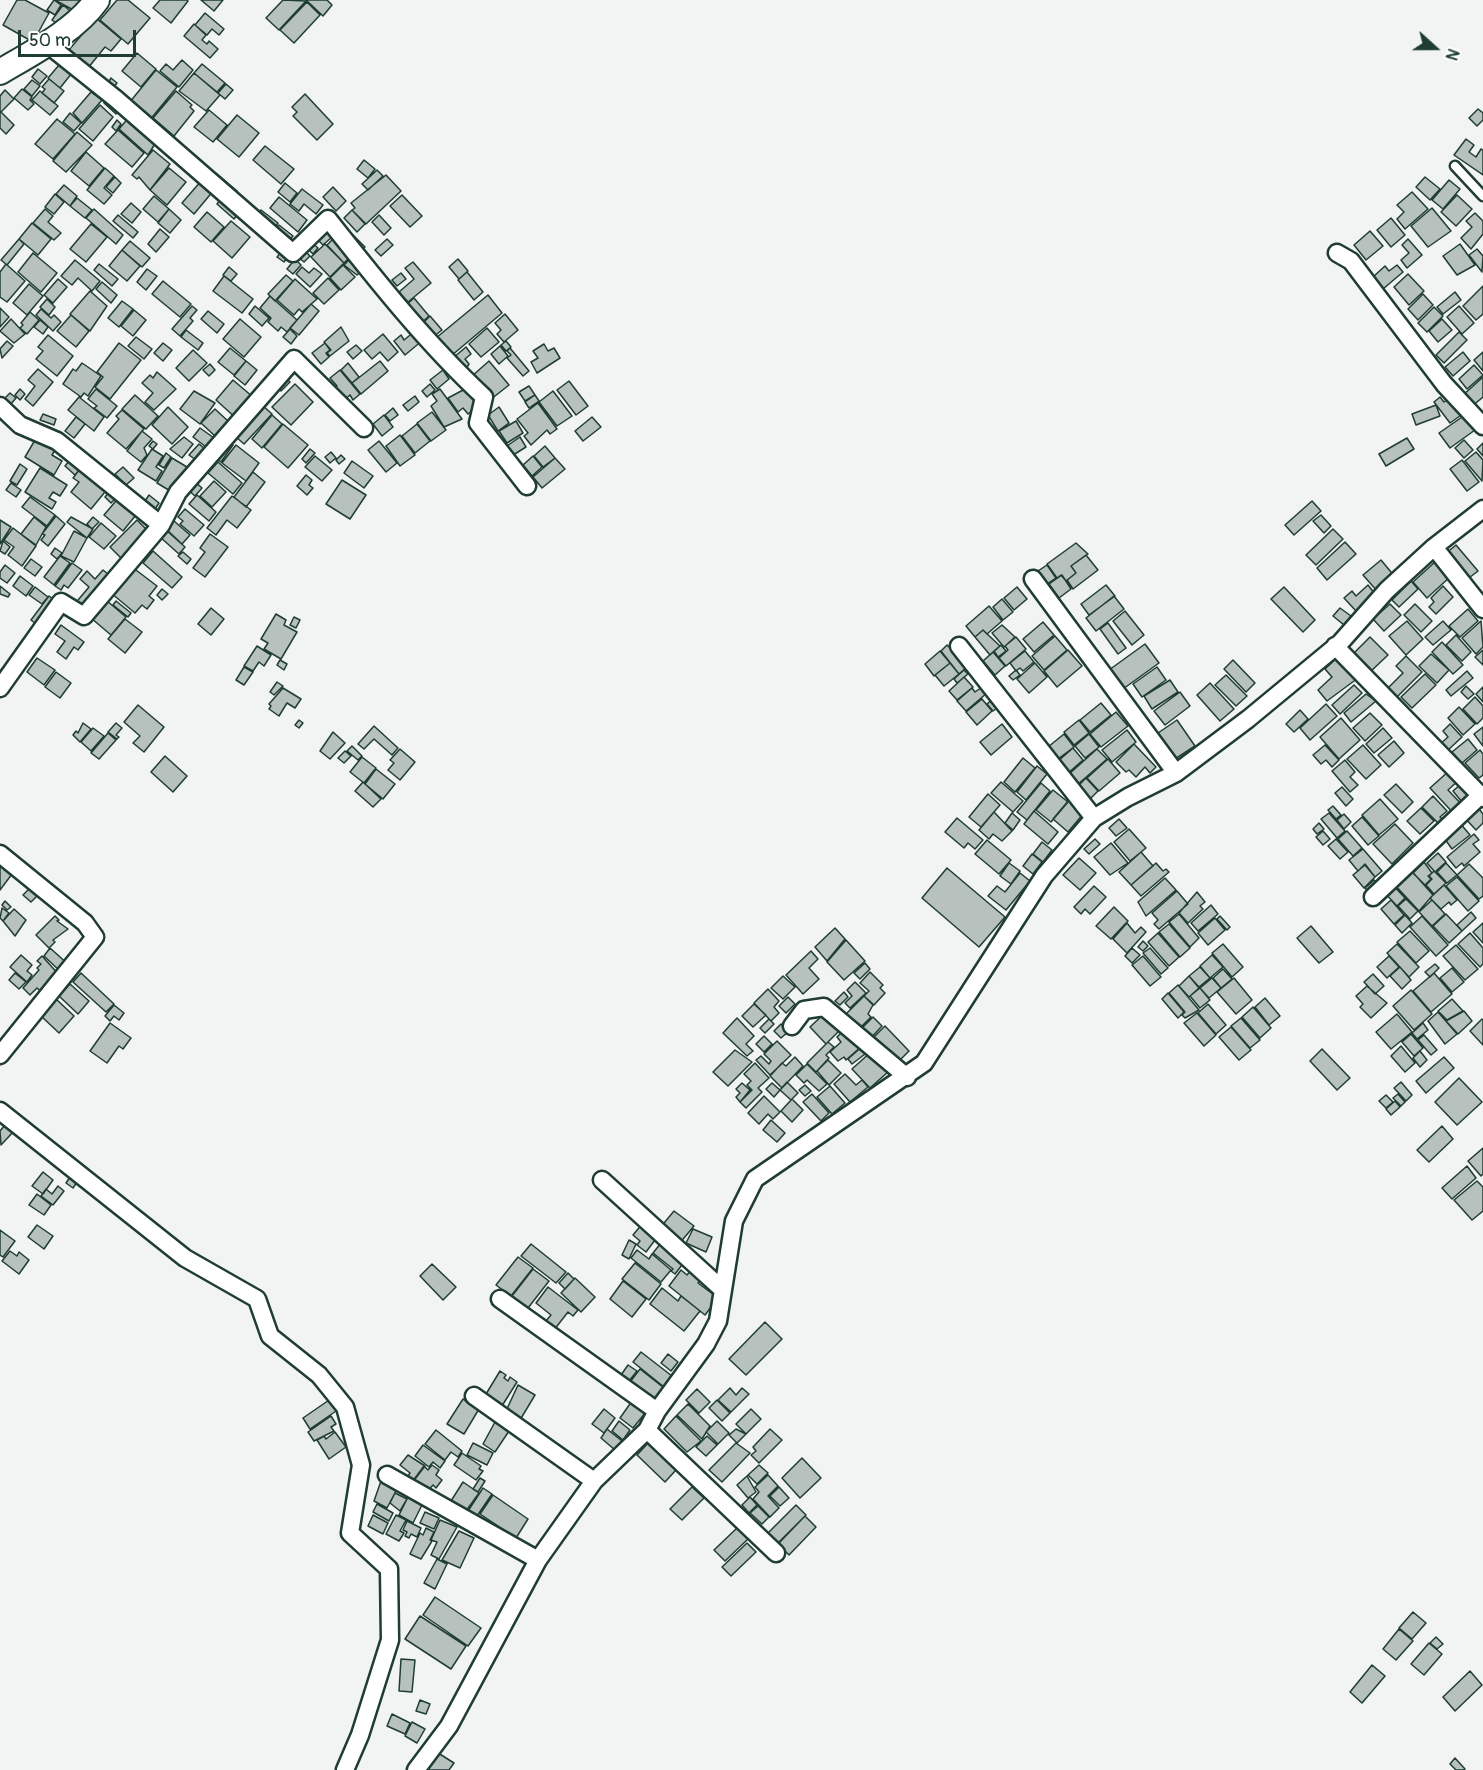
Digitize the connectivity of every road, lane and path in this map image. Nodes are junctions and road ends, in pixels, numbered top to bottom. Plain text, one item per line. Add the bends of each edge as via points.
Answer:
1 (97, 0) edge
2 (46, 43) junction
3 (0, 72) edge
4 (1455, 166) dead end
5 (1483, 196) edge
6 (1336, 253) dead end
7 (0, 406) edge
8 (1483, 426) edge
9 (364, 428) dead end
10 (527, 486) dead end
11 (1483, 509) edge
12 (161, 525) junction
13 (1434, 547) junction
14 (1033, 579) dead end
15 (1483, 609) edge
16 (959, 646) dead end
17 (1335, 646) junction
18 (0, 688) edge
19 (1176, 773) junction
20 (1482, 797) edge
21 (1094, 818) junction
22 (0, 854) edge
23 (1373, 897) dead end
24 (792, 1026) dead end
25 (0, 1055) edge
26 (907, 1077) junction
27 (0, 1111) edge
28 (602, 1180) dead end
29 (723, 1290) junction
30 (500, 1299) dead end
31 (474, 1396) dead end
32 (657, 1411) junction
33 (647, 1430) junction
34 (387, 1475) dead end
35 (594, 1481) junction
36 (776, 1553) dead end
37 (538, 1560) junction
38 (345, 1770) edge
39 (416, 1770) edge

1 - 2 street
2 - 3 street
2 - 10 street via 293,253 328,219 398,307 483,397 478,423
4 - 5 lane
6 - 8 street via 1351,261 1444,384
7 - 12 street via 20,425 57,441
9 - 12 street via 294,359 178,492
11 - 13 street
12 - 18 street via 84,616 61,602
13 - 15 street
13 - 17 street
14 - 19 street
16 - 21 street
17 - 19 street
17 - 20 street
19 - 21 street
20 - 23 street
21 - 26 street via 1044,876 924,1063
22 - 25 street via 85,923 95,937
24 - 26 street via 804,1011 825,1007
26 - 29 street via 840,1118 754,1179 734,1221
27 - 38 street via 185,1258 257,1299 270,1336 319,1375 345,1407 361,1465 350,1533 389,1569 390,1640
28 - 29 street
29 - 32 street via 718,1321 706,1344
30 - 32 street
31 - 35 street
32 - 33 street
33 - 35 street
33 - 36 street
34 - 37 street
35 - 37 street
37 - 39 street via 449,1726

